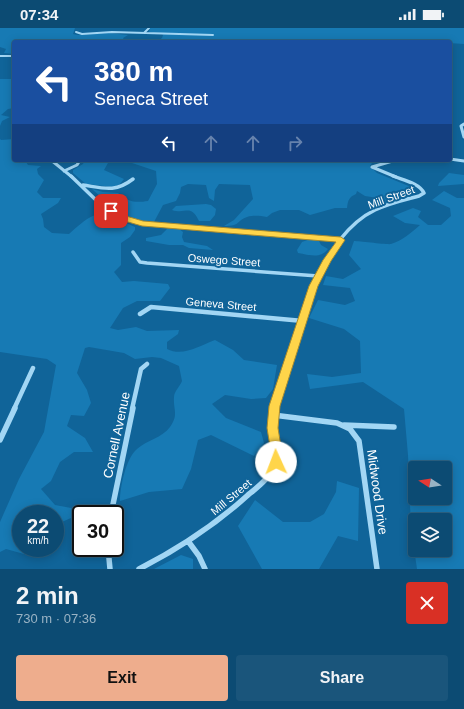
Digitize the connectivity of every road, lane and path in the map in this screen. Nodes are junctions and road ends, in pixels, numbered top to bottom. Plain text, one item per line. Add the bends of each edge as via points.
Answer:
1 (149, 28) edge
2 (76, 32) dead end
3 (143, 33) junction
4 (213, 35) dead end
5 (0, 56) edge
6 (12, 56) edge
7 (463, 124) edge
8 (464, 137) edge
9 (452, 160) edge
10 (464, 161) edge
11 (53, 162) edge
12 (79, 162) edge
13 (388, 162) edge
14 (64, 171) junction
15 (133, 179) dead end
16 (82, 185) junction
17 (341, 240) junction
18 (133, 252) dead end
19 (318, 276) junction
20 (140, 314) dead end
21 (303, 321) junction
22 (147, 364) dead end
23 (33, 368) dead end
24 (273, 415) junction
25 (344, 425) junction
26 (394, 427) dead end
27 (0, 440) edge
28 (113, 505) edge
29 (188, 540) junction
30 (109, 557) edge
31 (110, 569) edge
32 (139, 569) edge
33 (205, 569) edge
34 (377, 569) edge

1 - 3 street
2 - 3 street
3 - 4 street
5 - 6 street
7 - 8 street via 461,128
9 - 10 street
11 - 14 street
12 - 14 street
13 - 17 street, Mill Street via 372,167 415,185 424,193 368,214 352,226
14 - 16 street
15 - 16 street via 126,186 116,189
16 - 17 street via 100,204 130,221
17 - 19 street, Mill Street
18 - 19 street, Oswego Street via 140,262 147,264
19 - 21 street, Mill Street
20 - 21 street, Geneva Street via 151,307
21 - 24 street, Mill Street
22 - 28 street, Cornell Avenue via 141,370
23 - 27 street
24 - 25 street
24 - 29 street, Mill Street via 276,462 269,476 239,504
25 - 26 street
25 - 34 street, Midwood Drive via 355,435 362,449
29 - 32 street, Mill Street
29 - 33 street
30 - 31 street

